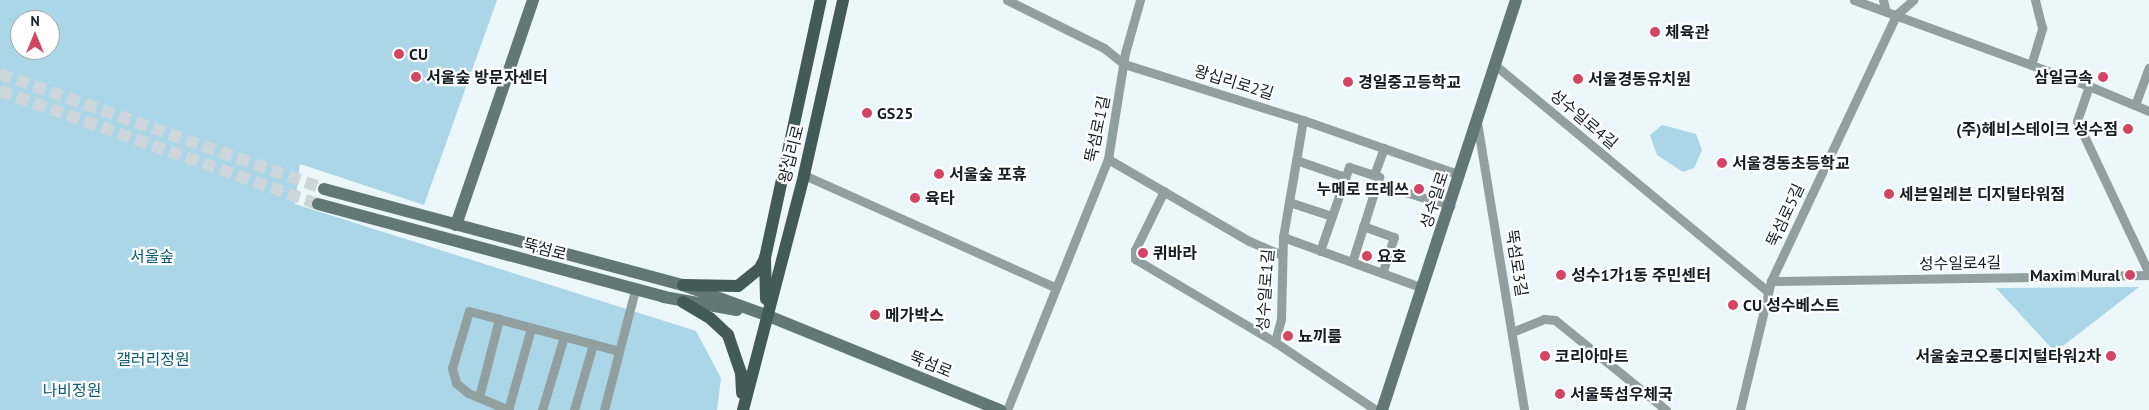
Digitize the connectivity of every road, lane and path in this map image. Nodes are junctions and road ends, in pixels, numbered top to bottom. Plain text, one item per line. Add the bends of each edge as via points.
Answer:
1 (533, 0) edge
2 (822, 0) edge
3 (843, 0) edge
4 (1007, 0) edge
5 (1140, 0) edge
6 (1516, 0) edge
7 (1854, 0) edge
8 (1883, 0) edge
9 (1913, 0) edge
10 (2035, 0) edge
11 (1886, 12) junction
12 (1896, 15) junction
13 (1124, 64) junction
14 (1495, 65) junction
15 (2031, 65) junction
16 (2149, 67) edge
17 (2089, 86) junction
18 (2136, 105) junction
19 (2149, 111) edge
20 (1303, 120) junction
21 (1477, 122) junction
22 (1384, 148) junction
23 (1108, 159) junction
24 (1296, 160) junction
25 (804, 174) junction
26 (1460, 175) junction
27 (1345, 177) junction
28 (1376, 179) junction
29 (324, 189) tunnel mouth
30 (1164, 191) junction
31 (1290, 202) junction
32 (318, 204) tunnel mouth
33 (1450, 206) junction
34 (1332, 216) junction
35 (456, 225) junction
36 (1363, 226) junction
37 (1284, 238) junction
38 (1320, 251) junction
39 (1282, 254) junction
40 (765, 258) junction
41 (1352, 262) junction
42 (1382, 273) junction
43 (2149, 274) edge
44 (1771, 281) junction
45 (683, 285) junction
46 (1054, 286) junction
47 (1423, 288) junction
48 (635, 290) junction
49 (1768, 292) junction
50 (683, 302) junction
51 (766, 314) junction
52 (499, 319) junction
53 (531, 328) junction
54 (1512, 332) junction
55 (564, 336) junction
56 (1276, 342) junction
57 (593, 344) junction
58 (619, 351) junction
59 (742, 393) junction
60 (479, 397) junction
61 (508, 410) edge
62 (542, 410) edge
63 (574, 410) edge
64 (604, 410) edge
65 (737, 410) edge
66 (743, 410) edge
67 (1000, 410) edge
68 (1007, 410) edge
69 (1376, 410) edge
70 (1382, 410) edge
71 (1524, 410) edge
72 (1666, 410) edge
73 (1740, 410) edge

1 - 35 main road
2 - 40 main road, 왕십리로
3 - 25 main road, 왕십리로
4 - 13 street, 왕십리로2길 via 1104,48
5 - 13 street, 뚝섬로1길
6 - 14 main road, 성수일로
7 - 11 street
8 - 11 street
9 - 12 street
10 - 15 street via 2042,28
11 - 12 street
12 - 15 street
12 - 44 street, 뚝섬로5길
13 - 20 street, 왕십리로2길
13 - 23 street, 뚝섬로1길
14 - 21 main road, 성수일로
14 - 49 street, 성수일로4길
15 - 17 street
16 - 18 street
17 - 18 street
17 - 43 street via 2076,121
18 - 19 street
20 - 22 street, 왕십리로2길
20 - 24 street, 성수일로1길
21 - 26 main road, 성수일로
21 - 54 street, 뚝섬로3길
22 - 26 street, 왕십리로2길
22 - 28 street
23 - 30 street
23 - 46 street, 뚝섬로1길
24 - 27 street
24 - 31 street, 성수일로1길
25 - 46 street
25 - 51 main road, 왕십리로
26 - 33 main road, 성수일로
27 - 28 street via 1349,167
27 - 34 street
28 - 33 street
28 - 36 street
29 - 35 main road, 뚝섬로
30 - 39 street via 1249,241
30 - 56 street via 1135,250 1135,259
31 - 34 street
31 - 37 street, 성수일로1길
32 - 48 main road, 뚝섬로
33 - 47 main road, 성수일로
34 - 38 street
35 - 45 main road, 뚝섬로
36 - 41 street
36 - 42 street via 1394,237
37 - 38 street
37 - 39 street, 성수일로1길
38 - 41 street
39 - 56 street, 성수일로1길 via 1281,319
40 - 45 main road via 760,267 738,286
40 - 51 main road, 왕십리로
41 - 42 street
42 - 47 street
43 - 44 street, 성수일로4길
44 - 49 street, 뚝섬로5길
45 - 51 main road, 뚝섬로
46 - 68 street, 뚝섬로1길
47 - 70 main road, 성수일로
48 - 50 main road, 뚝섬로
48 - 58 street
49 - 73 street, 뚝섬로5길
50 - 51 main road, 뚝섬로
50 - 59 main road via 710,318 728,335 741,373
51 - 59 main road, 왕십리로
51 - 66 main road, 왕십리로
51 - 67 main road, 뚝섬로
52 - 53 street
52 - 60 street
52 - 60 street via 469,311 452,368 456,383
53 - 55 street
53 - 61 street
54 - 71 street, 뚝섬로3길
54 - 72 street via 1544,319 1555,320
55 - 57 street
55 - 62 street
56 - 69 street, 성수일로1길
57 - 58 street
57 - 63 street
58 - 64 street
59 - 65 main road, 왕십리로
60 - 61 street

